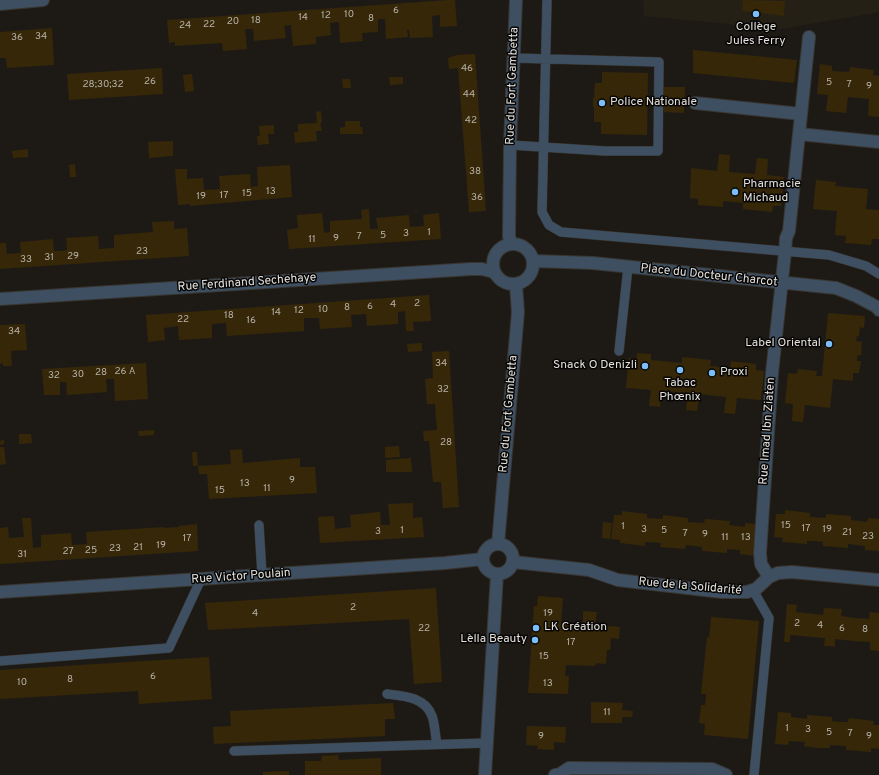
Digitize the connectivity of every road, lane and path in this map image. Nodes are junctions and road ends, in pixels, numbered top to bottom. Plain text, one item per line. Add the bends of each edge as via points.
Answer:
1 (43, 0) edge
2 (516, 0) edge
3 (547, 0) edge
4 (0, 4) edge
5 (809, 37) dead end
6 (513, 58) junction
7 (546, 59) junction
8 (695, 103) dead end
9 (801, 114) junction
10 (799, 134) junction
11 (879, 142) edge
12 (510, 145) junction
13 (544, 146) junction
14 (510, 244) junction
15 (785, 252) junction
16 (533, 261) junction
17 (628, 266) junction
18 (494, 272) junction
19 (879, 274) edge
20 (782, 284) junction
21 (516, 285) junction
22 (0, 299) edge
23 (879, 310) edge
24 (619, 351) dead end
25 (259, 526) dead end
26 (498, 544) junction
27 (483, 559) junction
28 (513, 562) junction
29 (497, 574) junction
30 (262, 575) junction
31 (769, 577) junction
32 (201, 579) junction
33 (879, 580) edge
34 (753, 590) junction
35 (0, 592) edge
36 (0, 661) edge
37 (386, 694) dead end
38 (486, 743) junction
39 (437, 744) junction
40 (234, 751) dead end
41 (485, 775) edge
42 (555, 775) edge
43 (726, 775) edge
44 (754, 775) edge

1 - 4 street
2 - 6 street, Rue du Fort Gambetta
3 - 7 lane
5 - 9 street, Rue Imad Ibn Ziaten
6 - 7 lane
6 - 12 street, Rue du Fort Gambetta
7 - 13 lane
7 - 13 lane via 659,62 658,151 604,151
8 - 9 street
9 - 10 street, Rue Imad Ibn Ziaten
10 - 11 street
10 - 15 street, Rue Imad Ibn Ziaten via 790,231 786,238
12 - 13 lane
12 - 14 street, Rue du Fort Gambetta
13 - 15 lane via 542,212 549,225 561,232
14 - 16 street via 523,246
14 - 18 street via 495,254
15 - 19 lane via 829,255 866,266
15 - 20 street, Rue Imad Ibn Ziaten
16 - 17 street, Place du Docteur Charcot
16 - 21 street via 531,274
17 - 20 street, Place du Docteur Charcot
17 - 24 lane
18 - 21 street via 503,282
18 - 22 street, Rue Ferdinand Sechehaye via 471,269
20 - 23 street, Place du Docteur Charcot via 836,288
20 - 31 street, Rue Imad Ibn Ziaten via 772,373 760,553 761,564
21 - 26 street, Rue du Fort Gambetta via 518,312
25 - 30 lane
26 - 27 street via 487,548
26 - 28 street via 510,549
27 - 29 street via 487,570
27 - 30 street, Rue Victor Poulain
28 - 29 street via 507,571
28 - 34 street, Rue de la Solidarité via 590,570 618,580 633,582 722,592
29 - 38 street
30 - 32 street, Rue Victor Poulain
31 - 33 street, Rue de la Solidarité via 792,572
31 - 34 street, Rue de la Solidarité
32 - 35 street, Rue Victor Poulain
32 - 36 lane via 169,648
34 - 44 lane via 769,618
37 - 39 lane via 408,696 423,703 432,716
38 - 39 lane
38 - 41 street
39 - 40 lane
42 - 43 street via 569,768 712,769

